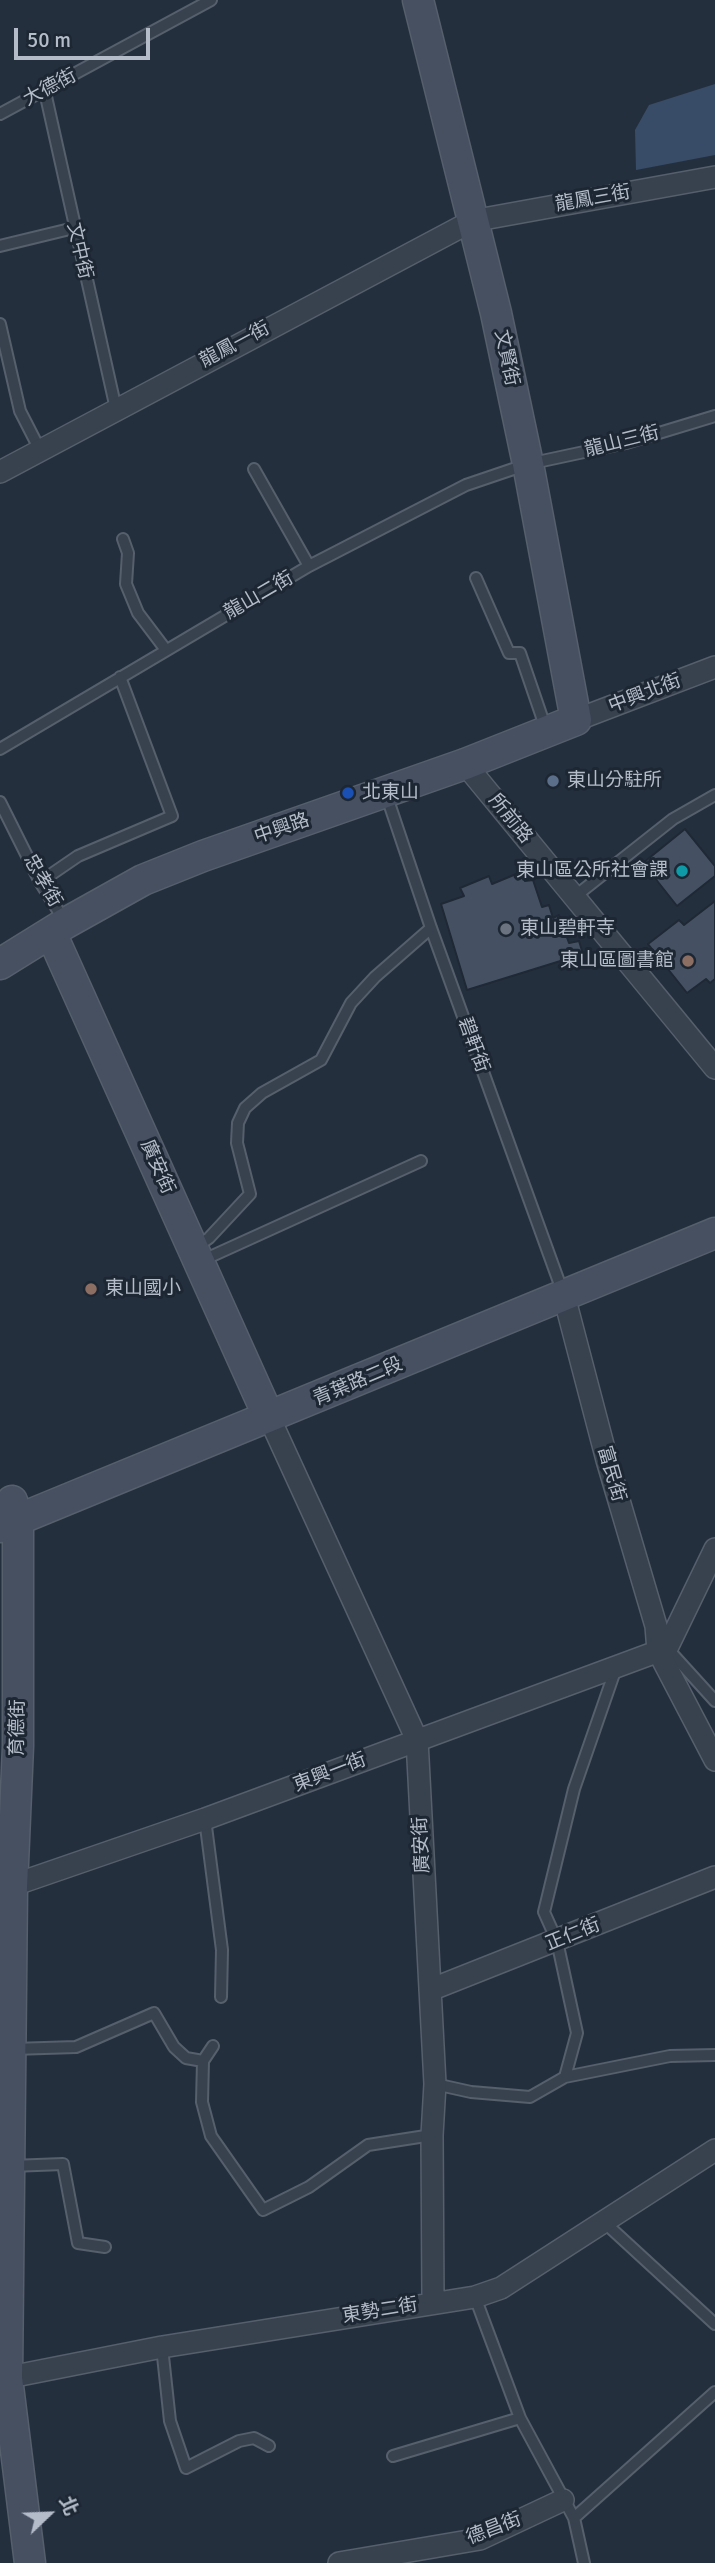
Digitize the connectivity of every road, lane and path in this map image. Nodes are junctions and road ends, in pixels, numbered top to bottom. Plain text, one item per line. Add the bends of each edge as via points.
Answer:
1 (211, 0) edge
2 (418, 0) edge
3 (45, 92) junction
4 (0, 114) edge
5 (715, 177) edge
6 (472, 221) junction
7 (74, 228) junction
8 (0, 246) edge
9 (0, 324) edge
10 (116, 409) junction
11 (715, 416) edge
12 (40, 450) junction
13 (528, 464) junction
14 (254, 469) dead end
15 (0, 472) edge
16 (123, 539) dead end
17 (309, 566) junction
18 (477, 578) dead end
19 (166, 650) junction
20 (715, 667) edge
21 (120, 677) junction
22 (576, 720) junction
23 (547, 732) junction
24 (0, 749) edge
25 (466, 764) junction
26 (386, 793) junction
27 (715, 795) edge
28 (0, 802) edge
29 (40, 882) junction
30 (573, 898) junction
31 (58, 928) junction
32 (431, 928) junction
33 (0, 964) edge
34 (715, 1068) edge
35 (421, 1161) dead end
36 (715, 1215) edge
37 (715, 1233) edge
38 (196, 1256) junction
39 (561, 1287) junction
40 (266, 1410) junction
41 (8, 1514) edge
42 (715, 1549) edge
43 (662, 1649) junction
44 (616, 1668) junction
45 (715, 1701) edge
46 (417, 1740) junction
47 (715, 1760) edge
48 (205, 1819) junction
49 (715, 1877) edge
50 (6, 1888) edge
51 (557, 1941) junction
52 (430, 1990) junction
53 (221, 1997) dead end
54 (213, 2046) dead end
55 (10, 2049) junction
56 (715, 2055) edge
57 (204, 2061) junction
58 (565, 2077) junction
59 (435, 2084) junction
60 (432, 2135) junction
61 (715, 2150) edge
62 (8, 2166) junction
63 (604, 2222) junction
64 (105, 2247) dead end
65 (4, 2292) edge
66 (475, 2297) junction
67 (433, 2303) junction
68 (715, 2323) edge
69 (162, 2347) junction
70 (4, 2379) edge
71 (715, 2392) edge
72 (520, 2418) junction
73 (269, 2446) dead end
74 (393, 2456) dead end
75 (563, 2500) junction
76 (575, 2518) junction
77 (30, 2563) edge
78 (339, 2563) edge
79 (584, 2563) edge

1 - 3 lane, 大德街
2 - 6 street, 文賢街
3 - 4 lane, 大德街
3 - 7 lane, 文中街
5 - 6 street, 龍鳳三街
6 - 10 street, 龍鳳一街
6 - 13 street, 文賢街
7 - 8 lane
7 - 10 lane, 文中街
9 - 12 lane via 20,411
10 - 12 street, 龍鳳一街
11 - 13 lane, 龍山三街 via 626,443
12 - 15 street, 龍鳳一街
13 - 17 lane, 龍山二街 via 466,485
13 - 22 street, 文賢街
14 - 17 lane
16 - 19 lane via 128,553 126,584 138,613
17 - 19 lane, 龍山二街
18 - 23 lane via 509,653 520,653
19 - 21 lane, 龍山二街
20 - 22 street, 中興北街
21 - 24 lane, 龍山二街
21 - 29 lane via 172,816 78,856
22 - 23 street, 中興路
23 - 25 street, 中興路
25 - 26 street, 中興路
25 - 30 street, 所前路
26 - 31 street, 中興路 via 143,880
26 - 32 lane, 碧軒街
27 - 30 lane via 673,819
28 - 29 lane, 忠孝街
29 - 31 lane, 忠孝街
30 - 34 street, 所前路
31 - 33 street, 中興路
31 - 38 street, 廣安街
32 - 38 lane via 351,1003 321,1060 262,1093 245,1108 237,1143 250,1194
32 - 39 lane, 碧軒街
35 - 38 lane
36 - 39 street, 青葉路二段
37 - 39 street, 青葉路二段
38 - 40 street, 廣安街
39 - 40 street, 青葉路二段
39 - 43 street, 富民街
40 - 41 street, 青葉路二段
40 - 46 street, 廣安街
41 - 50 street, 育德街 via 18,1746
42 - 43 street
43 - 44 street, 東興一街
43 - 45 lane
43 - 47 street, 富民街
44 - 46 street, 東興一街
44 - 51 lane via 574,1789 544,1912
46 - 48 street, 東興一街
46 - 52 street, 廣安街
48 - 50 street, 東興一街
48 - 53 lane via 222,1950
49 - 51 street, 正仁街
50 - 55 street, 育德街
51 - 52 street, 正仁街
51 - 58 lane via 577,2033
52 - 59 street, 廣安街
54 - 57 lane
55 - 57 lane via 76,2047 154,2012 174,2047 186,2057
55 - 62 street, 育德街
56 - 58 lane via 670,2056
57 - 60 lane via 202,2102 211,2136 263,2210 309,2187 368,2145
58 - 59 lane via 530,2097
59 - 60 street, 廣安街
60 - 67 street, 廣安街
61 - 63 street, 東勢二街
62 - 64 lane via 63,2164 78,2243
62 - 65 street, 育德街
63 - 66 street, 東勢二街 via 501,2288
63 - 68 lane
65 - 70 street, 育德街
66 - 67 street, 東勢二街
66 - 72 lane
67 - 69 street, 東勢二街
69 - 70 street, 東勢二街
69 - 73 lane via 170,2421 186,2468 239,2441 254,2438
70 - 77 street, 育德街
71 - 76 lane
72 - 74 lane
72 - 75 lane
75 - 76 lane
75 - 78 street, 德昌街 via 480,2539
76 - 79 lane

